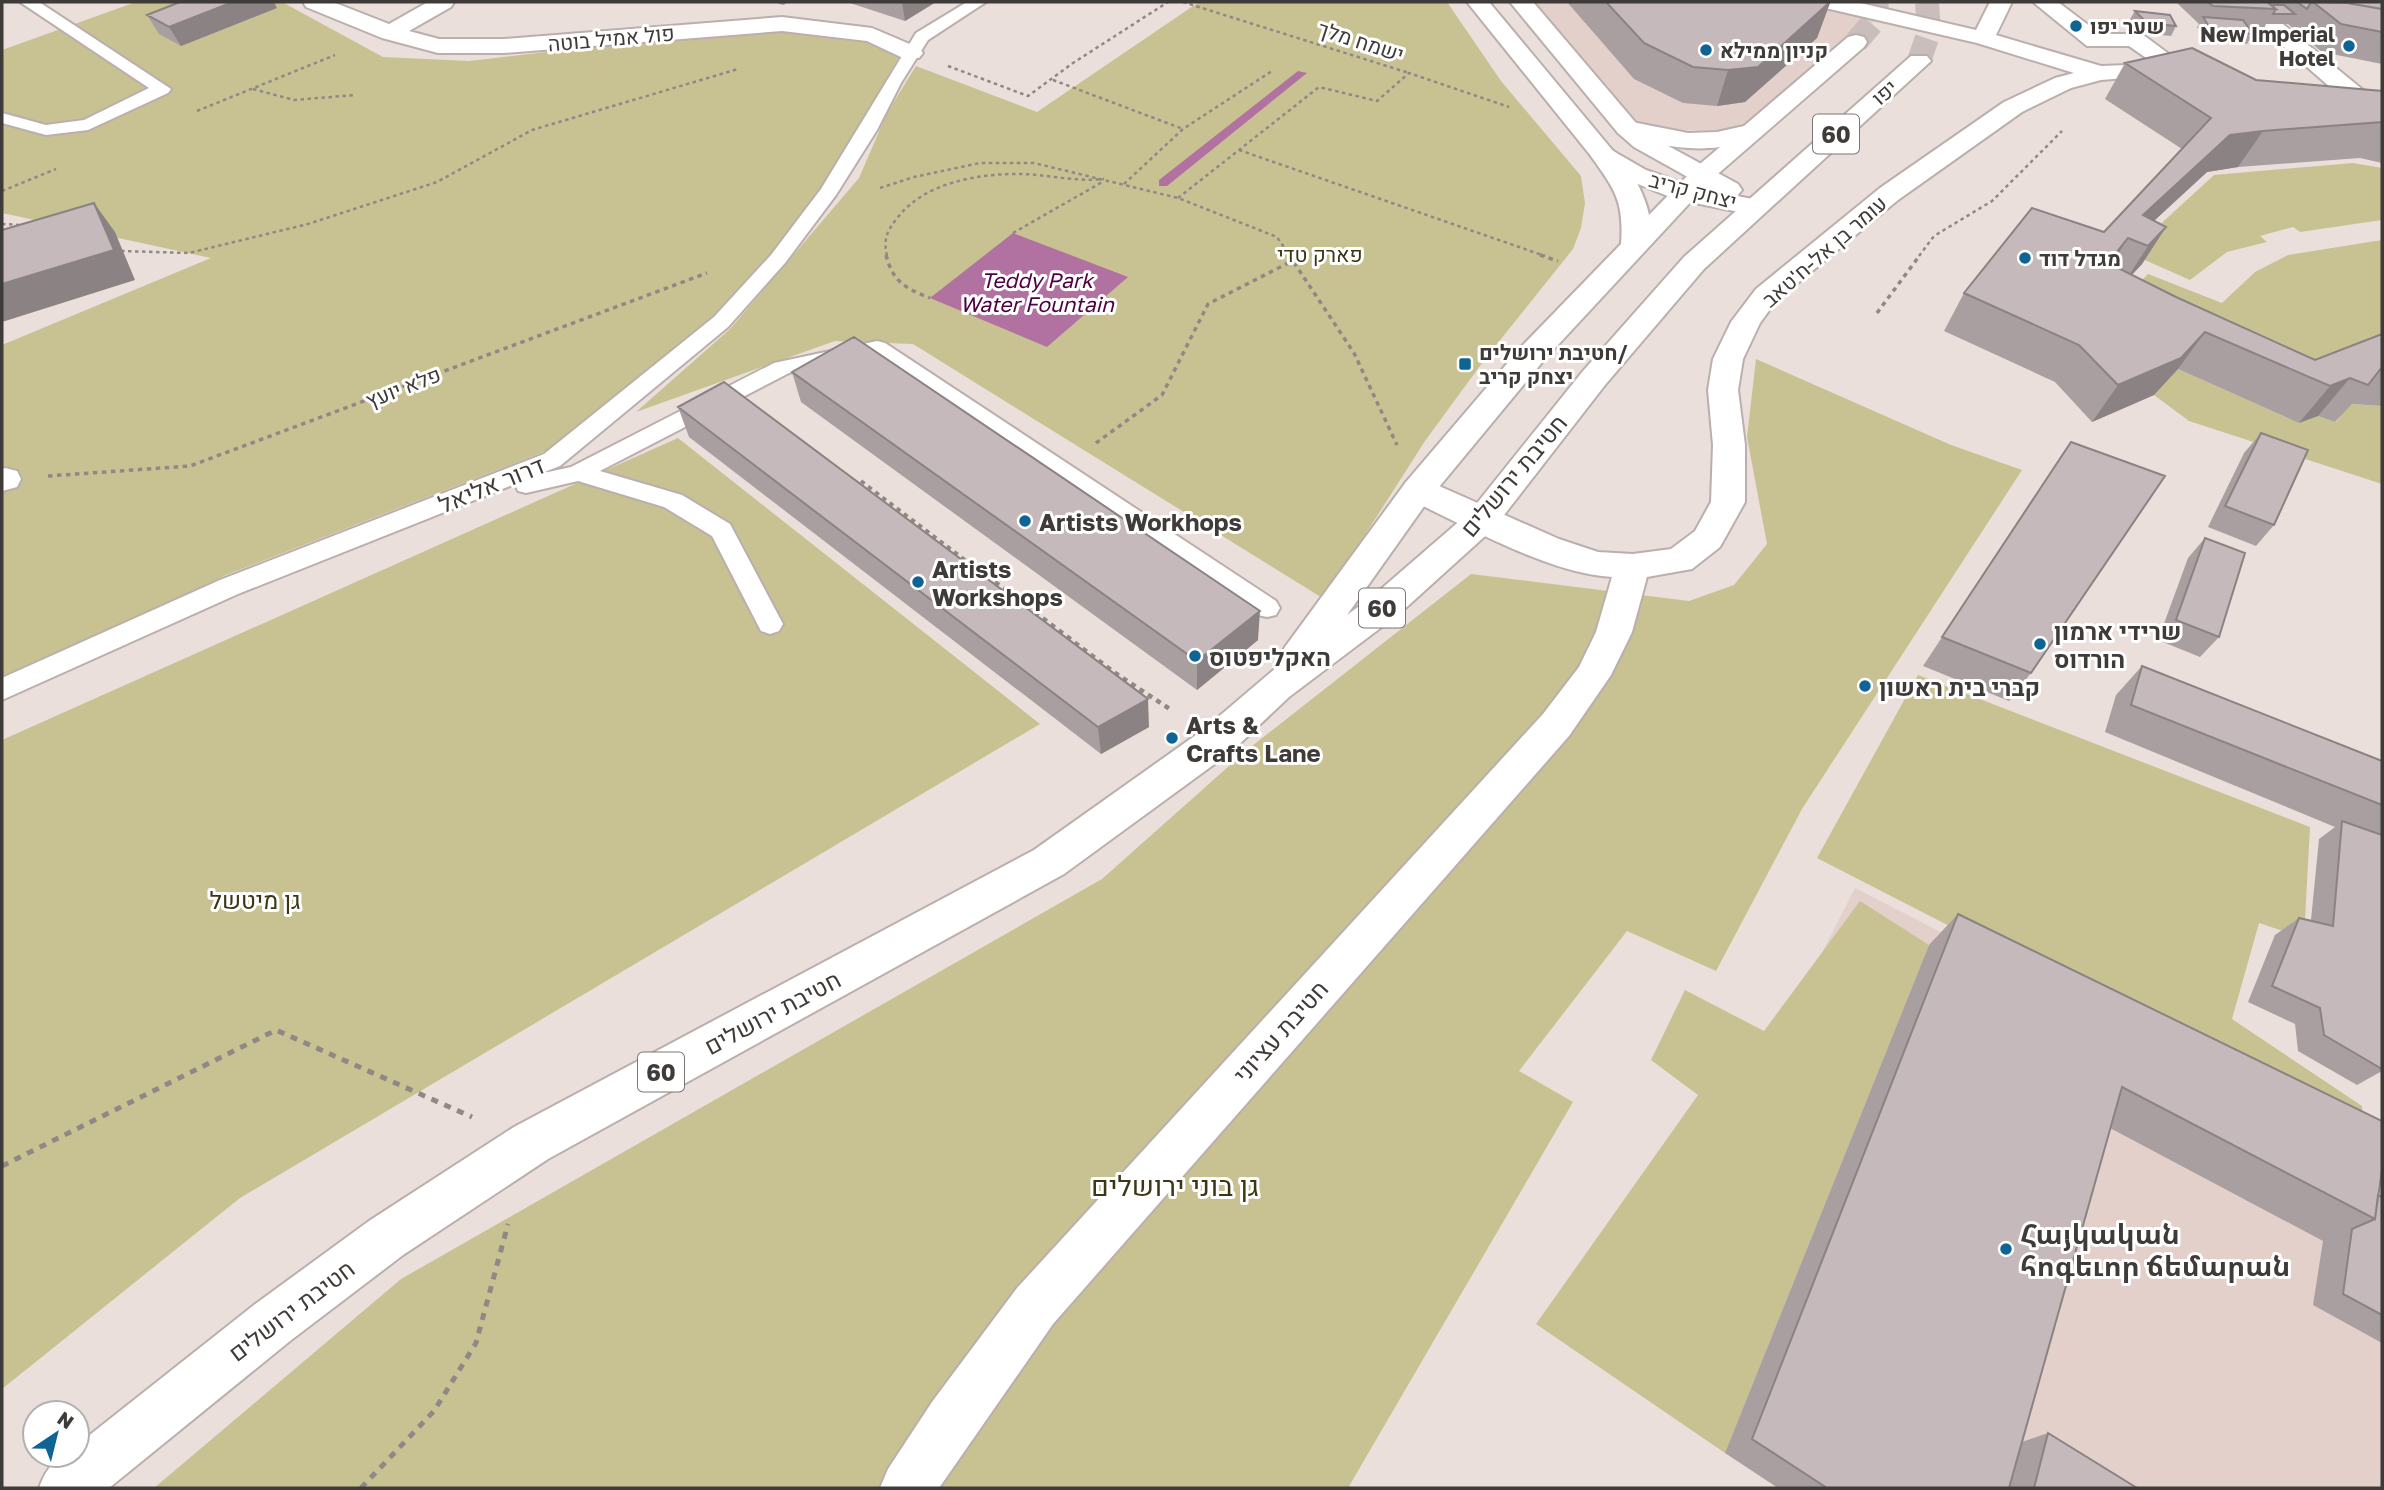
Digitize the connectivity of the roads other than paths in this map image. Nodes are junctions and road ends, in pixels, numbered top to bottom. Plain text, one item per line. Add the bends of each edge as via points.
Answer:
1 (28, 2) edge
2 (314, 2) edge
3 (443, 2) edge
4 (978, 2) edge
5 (1478, 2) edge
6 (1521, 2) edge
7 (1829, 2) edge
8 (2001, 2) edge
9 (2044, 2) edge
10 (2243, 2) edge
11 (390, 33) junction
12 (1983, 38) junction
13 (1856, 42) tunnel mouth
14 (911, 53) junction
15 (1919, 61) tunnel mouth
16 (2100, 73) junction
17 (2313, 90) edge
18 (2354, 95) junction
19 (2382, 99) edge
20 (2, 118) edge
21 (1627, 128) junction
22 (1751, 131) junction
23 (1604, 156) junction
24 (1694, 183) junction
25 (1754, 207) junction
26 (1635, 246) junction
27 (578, 473) junction
28 (1418, 490) junction
29 (431, 508) junction
30 (1482, 520) junction
31 (1633, 566) junction
32 (1267, 608) dead end
33 (770, 624) dead end
34 (1276, 687) junction
35 (2, 690) edge
36 (66, 1488) edge
37 (907, 1488) edge

1 - 20 lane via 162,89 88,125 46,131
2 - 11 main road, פול אמיל בוטה
3 - 11 main road
4 - 14 lane, דרור אליאל via 922,37
5 - 23 main road, יצחק קריב
6 - 21 main road, יצחק קריב
7 - 12 main road
8 - 12 main road
9 - 16 main road, עומר בן אל-ח'טאב via 2095,41 2134,39 2194,75 2138,70
10 - 18 main road
11 - 14 main road, פול אמיל בוטה via 439,46 504,46 782,24 872,35
12 - 16 main road
13 - 22 main road, 60
14 - 29 lane, דרור אליאל via 868,130 815,209 778,259 721,322 552,460
15 - 25 main road, יפו / 60
16 - 31 main road, עומר בן אל-ח'טאב via 2063,83 2013,107 1888,194 1766,295 1728,359 1723,390 1729,445 1728,502 1708,539 1680,560
17 - 18 main road
18 - 19 main road
21 - 22 main road via 1691,143
21 - 24 main road, יצחק קריב
22 - 24 main road, 60
23 - 24 main road, יצחק קריב via 1637,175
23 - 26 main road via 1628,187 1637,212
24 - 25 main road, יצחק קריב
24 - 26 main road, חטיבת ירושלים / 60
25 - 30 main road, חטיבת ירושלים / 60 via 1694,263 1594,378
26 - 28 main road, חטיבת ירושלים / 60 via 1533,353
27 - 29 lane
27 - 32 lane via 782,369 877,348
27 - 33 lane via 673,501 721,530
28 - 30 main road, עומר בן אל-ח'טאב
28 - 34 main road, חטיבת ירושלים / 60
29 - 35 lane, דרור אליאל via 229,587
30 - 31 main road, עומר בן אל-ח'טאב via 1597,564
30 - 34 main road, חטיבת ירושלים / 60 via 1386,605
31 - 37 main road, חטיבת עציוני via 1614,632 1593,675 1556,725 1035,1306
34 - 36 main road, חטיבת ירושלים / 60 via 1217,741 1049,862 531,1143 386,1238

